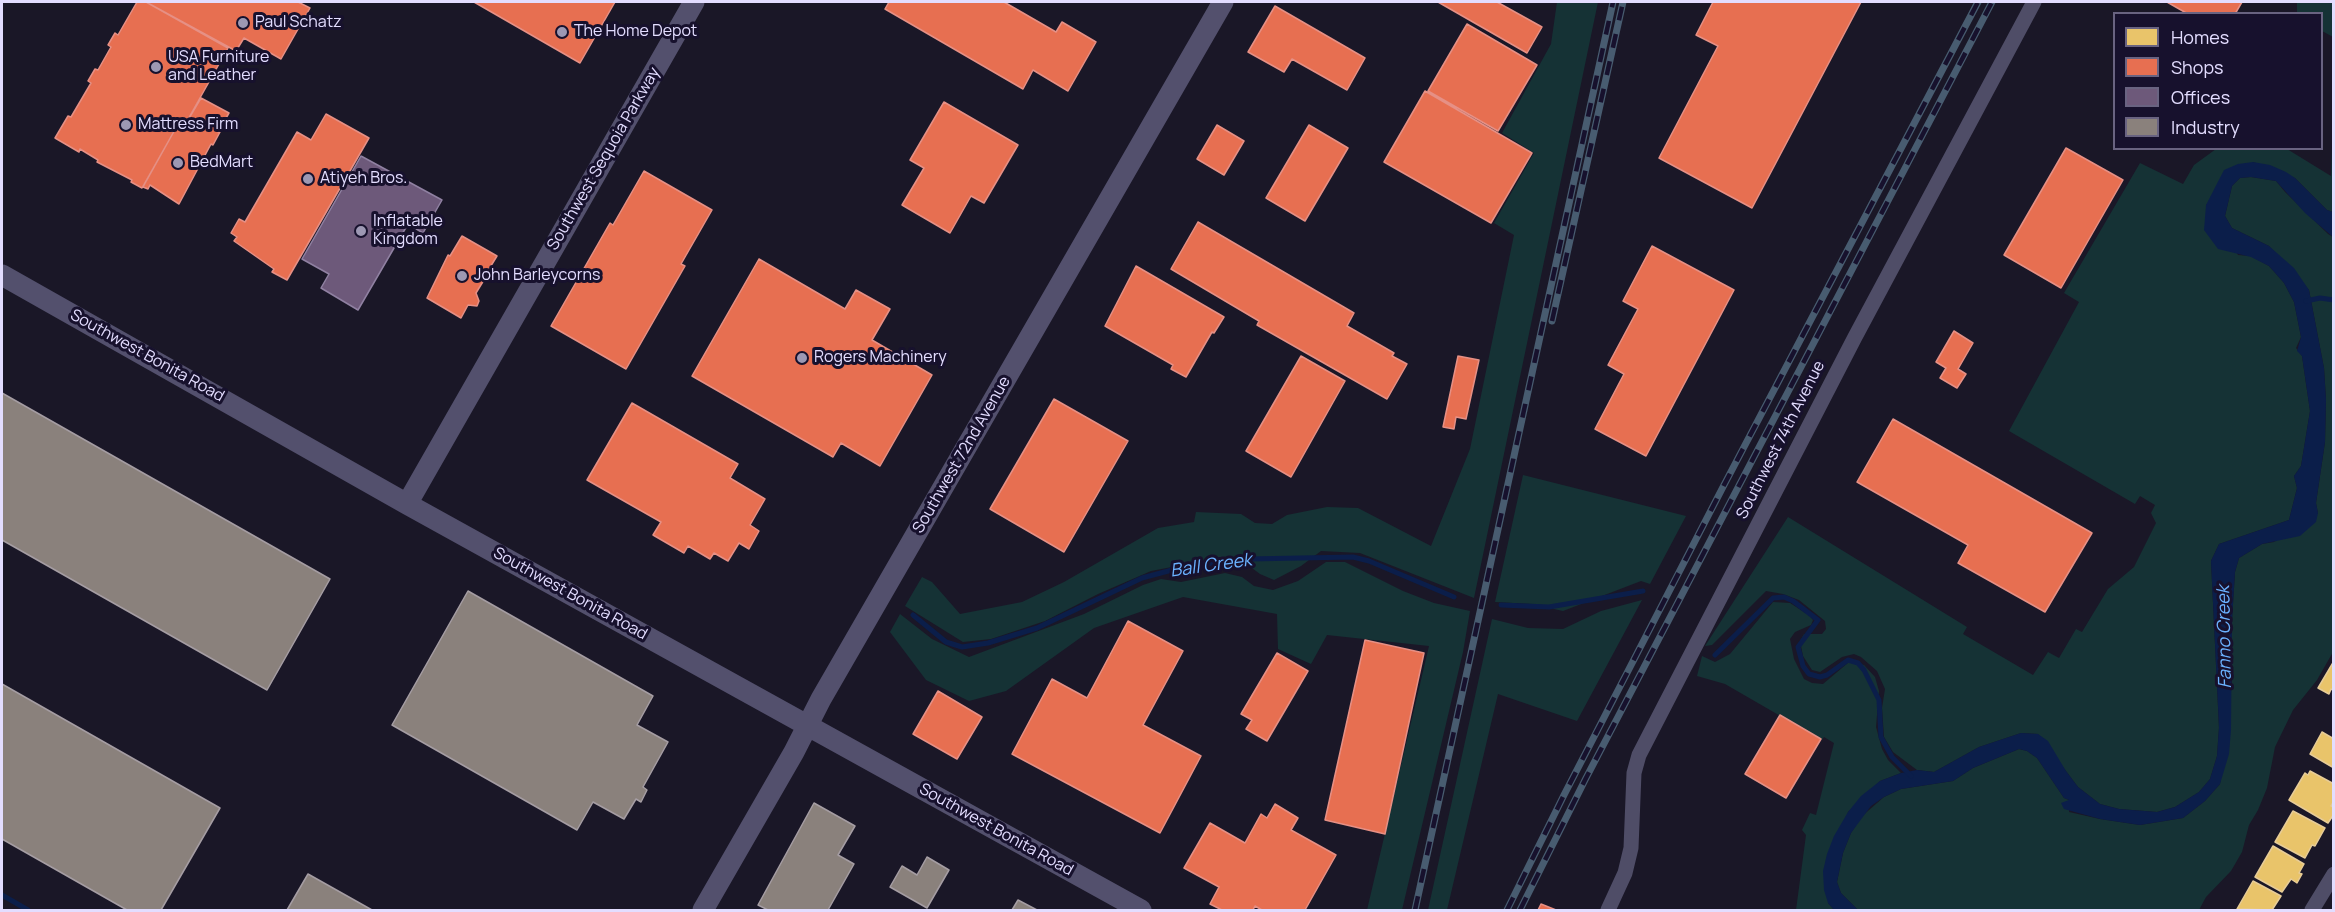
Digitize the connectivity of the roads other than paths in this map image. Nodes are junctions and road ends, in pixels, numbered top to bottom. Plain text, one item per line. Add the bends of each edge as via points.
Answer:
1 (694, 2) edge
2 (1223, 2) edge
3 (2034, 2) edge
4 (2, 275) edge
5 (406, 504) junction
6 (808, 725) junction
7 (2334, 874) edge
8 (703, 910) edge
9 (1141, 910) edge
10 (1608, 910) edge
11 (2312, 910) edge

1 - 5 main road, Southwest Sequoia Parkway
2 - 6 main road, Southwest 72nd Avenue
3 - 10 street, Southwest 74th Avenue via 1639,755 1634,773 1631,848 1625,873
4 - 5 main road, Southwest Bonita Road
5 - 6 main road, Southwest Bonita Road
6 - 8 main road, Southwest 72nd Avenue
6 - 9 main road, Southwest Bonita Road
7 - 11 street

